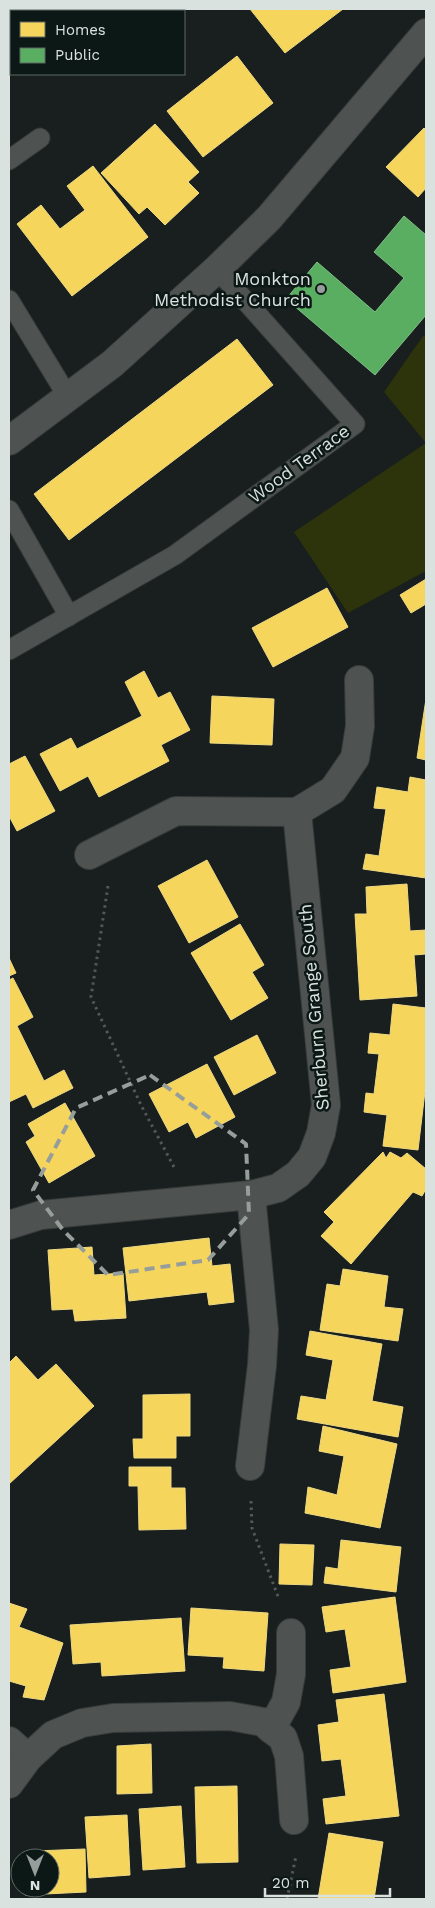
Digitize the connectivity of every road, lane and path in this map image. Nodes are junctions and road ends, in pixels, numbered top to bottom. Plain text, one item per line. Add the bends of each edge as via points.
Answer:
1 (426, 33) edge
2 (40, 138) dead end
3 (9, 160) edge
4 (217, 269) junction
5 (9, 300) edge
6 (68, 397) junction
7 (9, 441) edge
8 (9, 510) edge
9 (69, 616) junction
10 (9, 650) edge
11 (359, 680) dead end
12 (297, 812) junction
13 (116, 842) junction
14 (89, 855) dead end
15 (251, 1195) junction
16 (192, 1200) junction
17 (9, 1225) edge
18 (250, 1466) joint
19 (291, 1633) joint
20 (271, 1729) junction
21 (18, 1750) edge
22 (9, 1784) edge
23 (294, 1820) joint
24 (287, 1899) edge

1 - 4 street via 269,218
2 - 3 lane
4 - 6 street via 112,364
4 - 9 lane, Wood Terrace via 355,424 175,554
5 - 6 lane
6 - 7 street
8 - 9 lane
9 - 10 lane, Wood Terrace
11 - 12 street via 360,726 355,758 333,790
12 - 13 street via 176,811
12 - 15 street, Sherburn Grange South via 326,1105 312,1157 298,1174 278,1188
13 - 14 street
13 - 16 path via 91,997
15 - 16 street, Sherburn Grange South
15 - 18 street via 264,1330
16 - 17 street, Sherburn Grange South via 41,1215
18 - 19 path via 252,1528
19 - 20 street via 291,1674 286,1702
20 - 21 street via 263,1722 230,1716 113,1718 82,1723
20 - 23 street via 283,1738 289,1756
21 - 22 street
23 - 24 path via 302,1828

